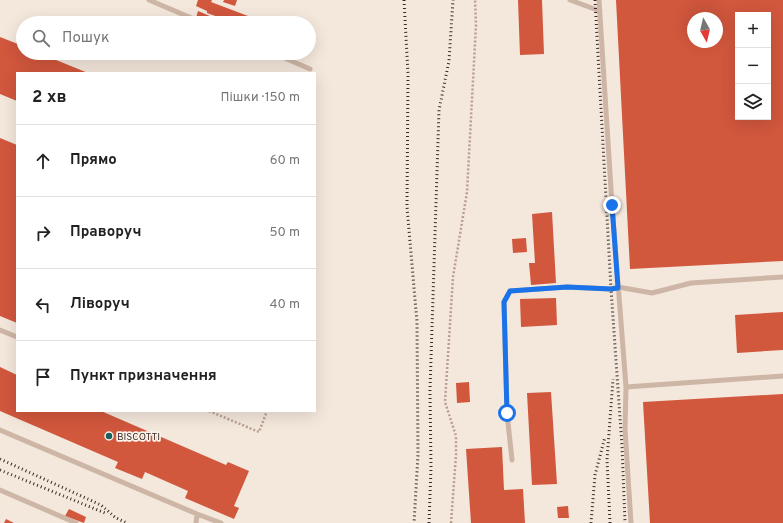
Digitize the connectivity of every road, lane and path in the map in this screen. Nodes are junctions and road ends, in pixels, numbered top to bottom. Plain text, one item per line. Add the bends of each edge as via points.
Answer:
1 (150, 0) edge
2 (476, 0) edge
3 (570, 0) edge
4 (599, 0) edge
5 (600, 11) junction
6 (187, 16) edge
7 (289, 60) edge
8 (310, 69) dead end
9 (783, 277) edge
10 (618, 288) junction
11 (0, 330) edge
12 (16, 337) edge
13 (783, 376) edge
14 (626, 387) junction
15 (211, 412) edge
16 (267, 412) edge
17 (0, 430) edge
18 (512, 460) dead end
19 (0, 490) edge
20 (197, 514) junction
21 (76, 523) edge
22 (196, 523) edge
23 (221, 523) edge
24 (451, 523) edge
25 (631, 523) edge

1 - 6 lane
2 - 24 path via 467,192 453,277 445,402 456,436
3 - 5 lane
4 - 5 lane
5 - 10 lane
7 - 8 lane
9 - 10 lane via 691,283 652,293
10 - 14 lane
10 - 18 lane via 567,287 510,291 504,302 507,413
11 - 12 lane
13 - 14 lane
14 - 25 lane
15 - 16 path via 259,432
17 - 20 lane
19 - 21 lane
20 - 22 lane
20 - 23 lane

